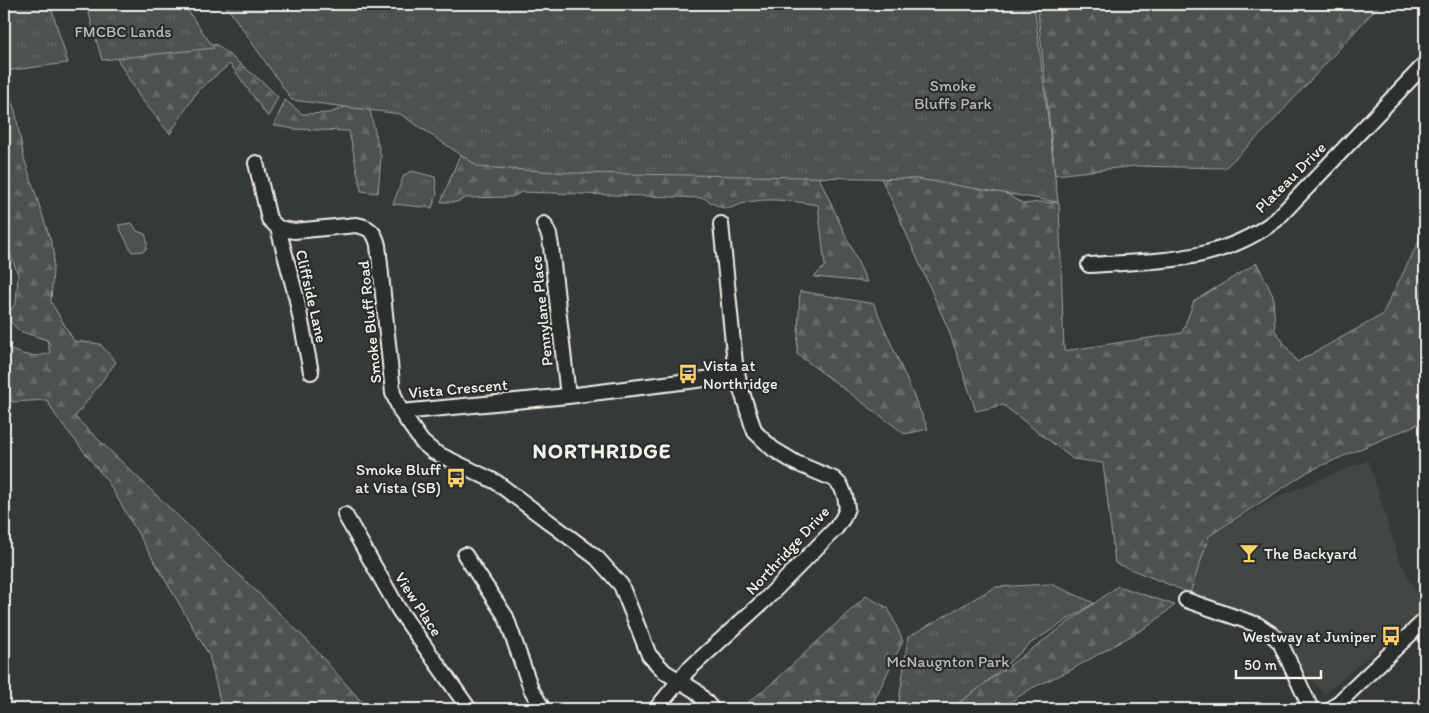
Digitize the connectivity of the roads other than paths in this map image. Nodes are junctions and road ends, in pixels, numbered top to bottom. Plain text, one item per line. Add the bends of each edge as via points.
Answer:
1 (1425, 64) edge
2 (256, 163) dead end
3 (544, 224) dead end
4 (722, 224) dead end
5 (278, 228) junction
6 (1089, 265) dead end
7 (311, 372) dead end
8 (737, 375) junction
9 (568, 396) junction
10 (401, 412) junction
11 (345, 514) dead end
12 (465, 555) dead end
13 (1186, 600) dead end
14 (1425, 620) edge
15 (679, 680) junction
16 (469, 709) edge
17 (543, 709) edge
18 (656, 709) edge
19 (712, 709) edge
20 (1311, 709) edge
21 (1332, 709) edge

1 - 6 street, Plateau Drive via 1276,220 1261,231 1224,249 1201,255
2 - 5 street, Cliffside Lane via 269,219
3 - 9 street, Pennylane Place via 551,246
4 - 8 street, Northridge Drive
5 - 7 street, Cliffside Lane
5 - 10 street, Smoke Bluff Road via 294,231 356,225 364,226 376,235 393,393
8 - 9 street, Vista Crescent
8 - 15 street, Northridge Drive via 755,432 773,449 796,463 834,479 841,486 847,508 836,528 800,566
9 - 10 street, Vista Crescent
10 - 15 street, Vista Crescent via 426,447 496,482 608,568 622,585 649,655 665,672
11 - 16 street, View Place via 399,610
12 - 17 street via 506,617 531,689
13 - 20 street via 1258,625 1270,633 1280,642
14 - 21 street
15 - 18 street
15 - 19 street, Vista Crescent via 696,691

